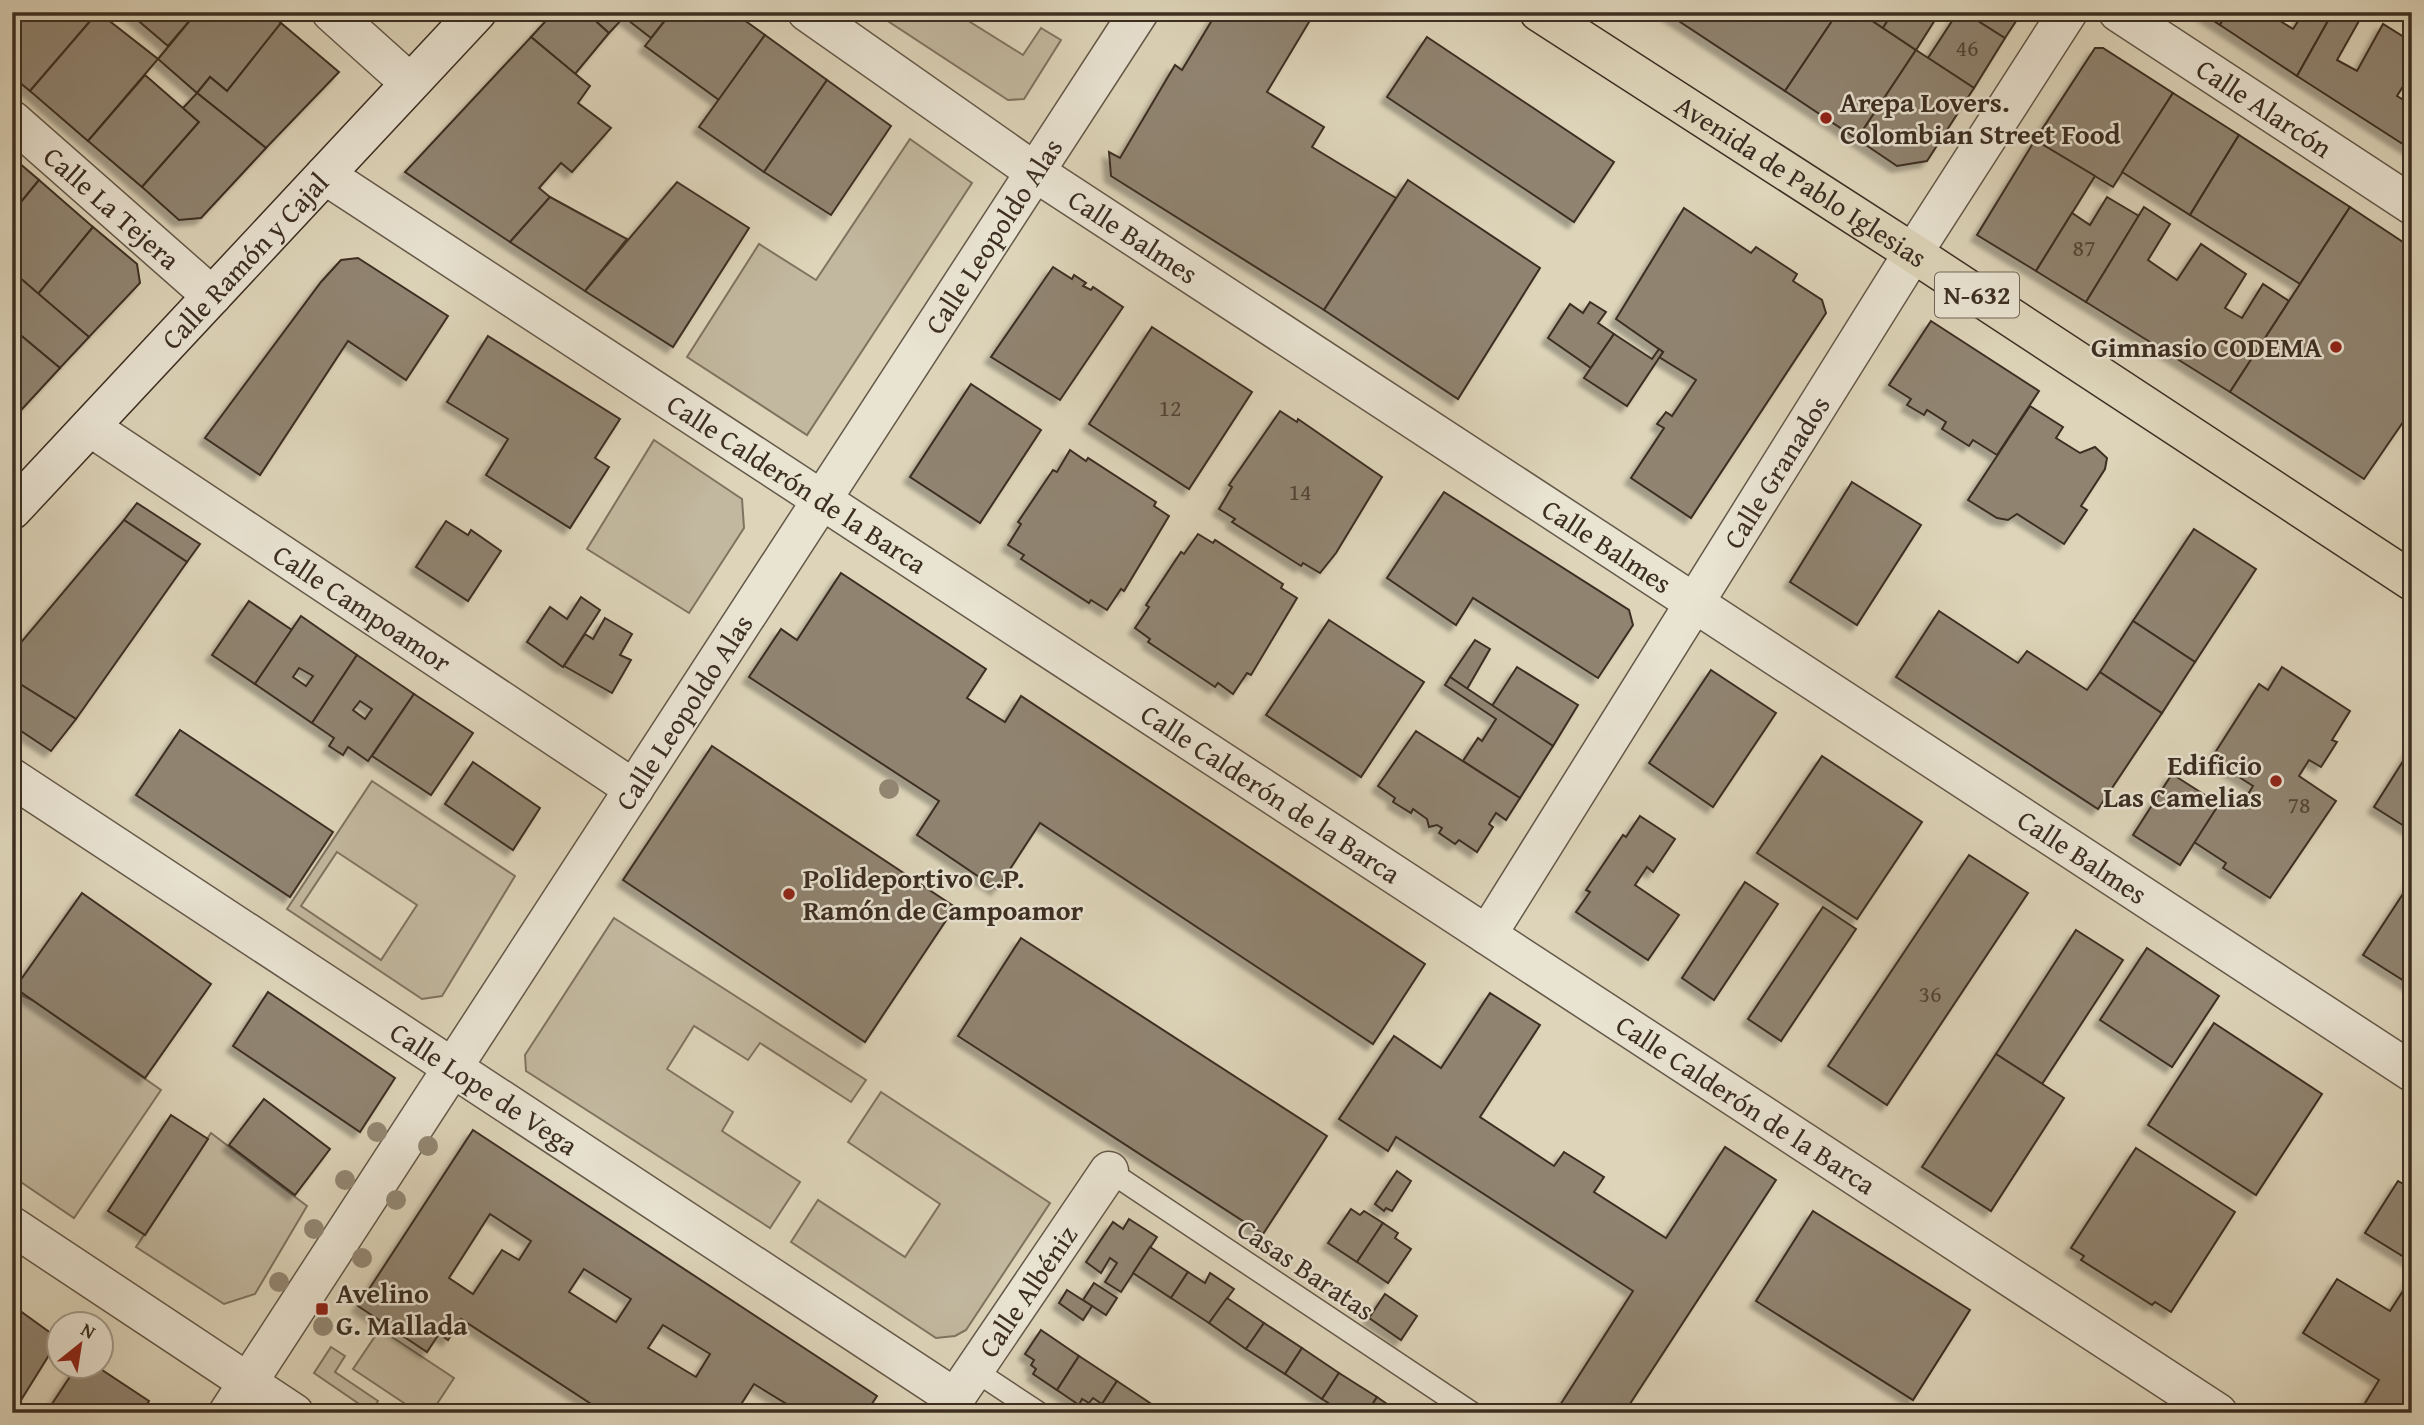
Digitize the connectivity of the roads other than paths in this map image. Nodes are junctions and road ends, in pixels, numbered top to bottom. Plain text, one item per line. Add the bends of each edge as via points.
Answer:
1 (331, 12) edge
2 (477, 12) edge
3 (807, 12) edge
4 (1139, 12) edge
5 (1539, 12) edge
6 (2068, 12) edge
7 (2118, 12) edge
8 (410, 83) junction
9 (12, 120) edge
10 (1035, 172) junction
11 (325, 175) junction
12 (2412, 205) edge
13 (1913, 253) junction
14 (212, 296) junction
15 (90, 427) junction
16 (17, 496) edge
17 (822, 500) junction
18 (2412, 582) edge
19 (1694, 603) junction
20 (12, 778) edge
21 (634, 789) junction
22 (1487, 934) junction
23 (453, 1068) junction
24 (2412, 1072) edge
25 (1109, 1171) joint
26 (12, 1226) edge
27 (958, 1394) edge
28 (238, 1397) edge
29 (294, 1413) edge
30 (1039, 1413) edge
31 (1472, 1413) edge
32 (2218, 1413) edge

1 - 8 street
2 - 8 street, Calle Ramón y Cajal
3 - 10 street, Calle Balmes
4 - 10 street, Calle Leopoldo Alas
5 - 13 main road, Avenida de Pablo Iglesias / N-632
6 - 13 street, Calle Granados
7 - 12 street, Calle Alarcón
8 - 11 street, Calle Ramón y Cajal
9 - 14 street, Calle La Tejera
10 - 17 street, Calle Leopoldo Alas
10 - 19 street, Calle Balmes
11 - 14 street, Calle Ramón y Cajal
11 - 17 street, Calle Calderón de la Barca
13 - 18 main road, Avenida de Pablo Iglesias / N-632
13 - 19 street, Calle Granados
14 - 15 street, Calle Ramón y Cajal
15 - 16 street, Calle Ramón y Cajal
15 - 21 street, Calle Campoamor
17 - 21 street, Calle Leopoldo Alas
17 - 22 street, Calle Calderón de la Barca
19 - 22 street, Calle Granados
19 - 24 street, Calle Balmes
20 - 23 street, Calle Lope de Vega
21 - 23 street, Calle Leopoldo Alas
22 - 32 street, Calle Calderón de la Barca
23 - 27 street, Calle Lope de Vega
23 - 28 street, Calle Leopoldo Alas
25 - 27 street, Calle Albéniz
25 - 31 lane, Casas Baratas
26 - 28 street
27 - 30 lane
28 - 29 street

